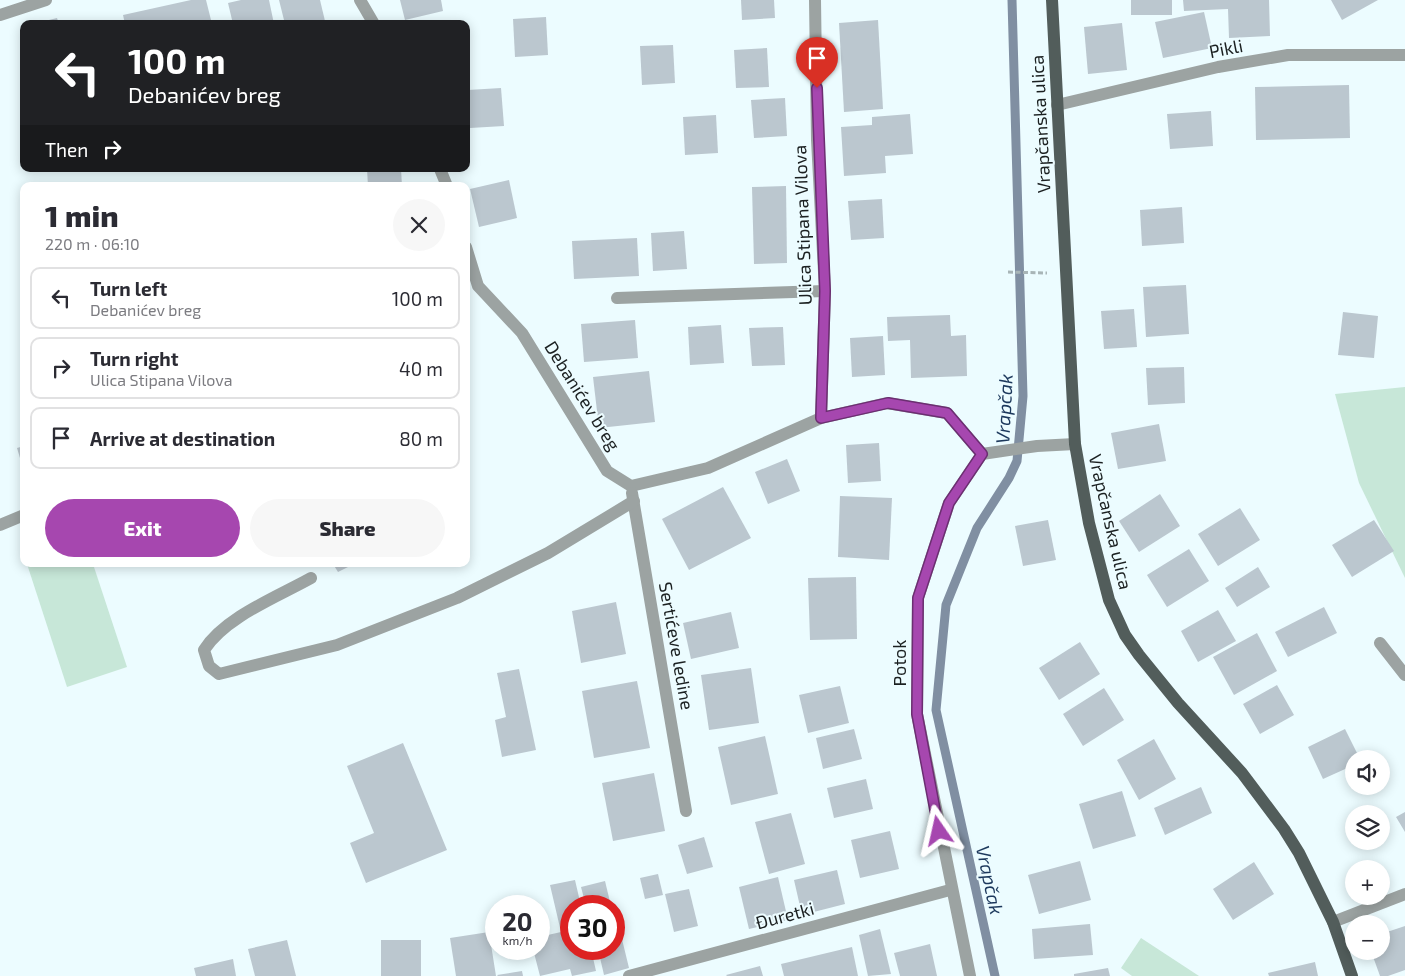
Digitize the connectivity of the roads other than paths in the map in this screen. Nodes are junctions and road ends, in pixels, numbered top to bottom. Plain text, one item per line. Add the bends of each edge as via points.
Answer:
1 (46, 0) edge
2 (360, 0) edge
3 (815, 0) edge
4 (1052, 0) edge
5 (0, 15) edge
6 (372, 20) edge
7 (1405, 55) edge
8 (1057, 105) junction
9 (470, 275) edge
10 (472, 289) edge
11 (825, 291) junction
12 (617, 298) dead end
13 (821, 418) junction
14 (1075, 444) junction
15 (982, 454) junction
16 (631, 486) junction
17 (634, 501) junction
18 (20, 517) edge
19 (0, 525) edge
20 (311, 578) dead end
21 (1380, 643) dead end
22 (1405, 675) edge
23 (686, 812) dead end
24 (950, 890) junction
25 (1405, 894) edge
26 (1333, 922) junction
27 (628, 976) edge
28 (970, 976) edge
29 (1352, 976) edge

1 - 5 street
2 - 6 street
3 - 11 street, Ulica Stipana Vilova via 817,140
4 - 8 main road, Vrapčanska ulica
7 - 8 street, Pikli via 1288,55
8 - 14 main road, Vrapčanska ulica
9 - 10 street, Debanićev breg
10 - 16 street, Debanićev breg via 522,333 607,471
11 - 12 street
11 - 13 street, Ulica Stipana Vilova
13 - 15 street via 888,403 947,413
13 - 16 street via 708,468
14 - 15 street
14 - 26 main road, Vrapčanska ulica via 1096,552 1109,600 1125,636 1178,703 1268,805 1299,853
15 - 24 street, Potok via 949,503 918,598 917,714
16 - 17 street, Sertićeve ledine
17 - 20 street via 548,552 466,594 337,646 219,674 209,666 204,650 213,636
17 - 23 street, Sertićeve ledine
18 - 19 street
21 - 22 street
24 - 27 street, Đuretki
24 - 28 street, Potok
25 - 26 street
26 - 29 main road, Vrapčanska ulica

